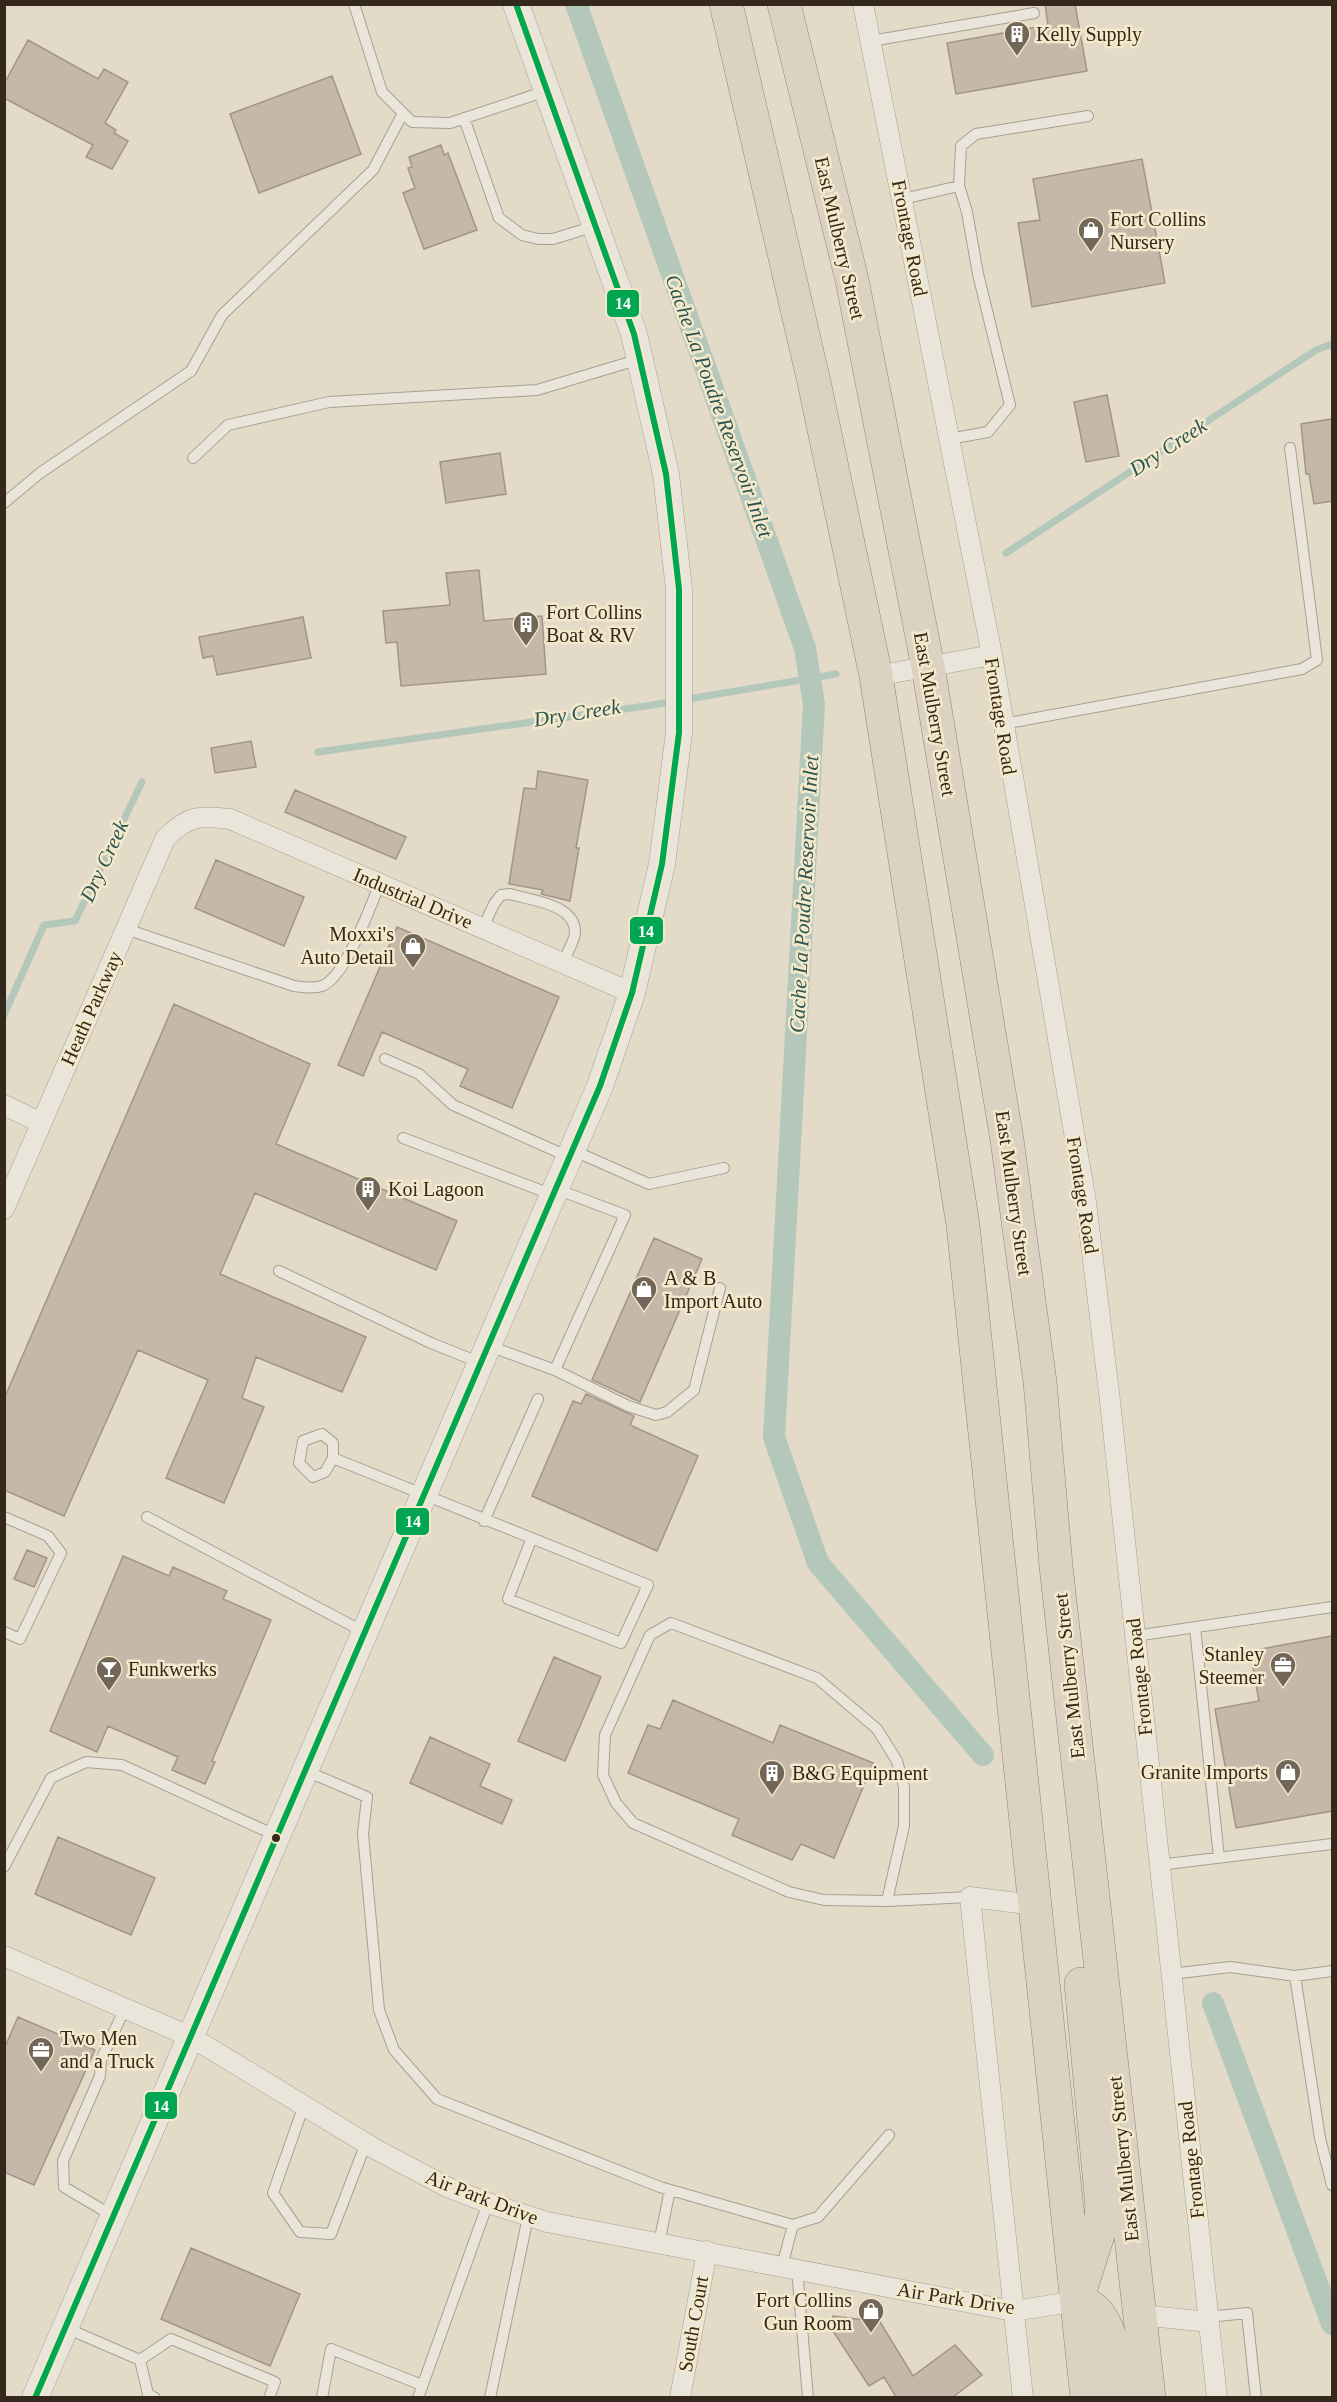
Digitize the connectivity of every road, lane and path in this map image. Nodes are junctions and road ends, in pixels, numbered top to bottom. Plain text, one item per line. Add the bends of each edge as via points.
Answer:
1 (354, 4) edge
2 (516, 4) edge
3 (726, 4) edge
4 (784, 4) edge
5 (863, 4) edge
6 (1034, 13) dead end
7 (871, 41) junction
8 (547, 91) junction
9 (403, 113) junction
10 (1088, 116) dead end
11 (464, 118) junction
12 (959, 186) junction
13 (903, 199) junction
14 (595, 226) junction
15 (640, 359) junction
16 (949, 439) junction
17 (1290, 448) dead end
18 (192, 458) dead end
19 (4, 503) edge
20 (992, 656) junction
21 (928, 667) junction
22 (876, 676) junction
23 (1003, 724) junction
24 (193, 819) joint
25 (380, 884) junction
26 (483, 928) junction
27 (126, 929) junction
28 (563, 963) junction
29 (632, 993) junction
30 (385, 1059) dead end
31 (4, 1105) edge
32 (41, 1123) junction
33 (403, 1138) dead end
34 (571, 1154) junction
35 (724, 1168) dead end
36 (554, 1192) junction
37 (4, 1209) edge
38 (279, 1271) dead end
39 (720, 1288) dead end
40 (485, 1354) junction
41 (555, 1370) junction
42 (538, 1398) dead end
43 (333, 1458) dead end
44 (424, 1497) junction
45 (4, 1517) edge
46 (147, 1517) dead end
47 (484, 1521) junction
48 (531, 1540) junction
49 (1056, 1566) junction
50 (1332, 1607) edge
51 (1195, 1627) junction
52 (4, 1632) edge
53 (366, 1632) junction
54 (1134, 1636) junction
55 (305, 1771) junction
56 (277, 1837) junction
57 (1332, 1844) edge
58 (1219, 1858) junction
59 (1159, 1865) junction
60 (4, 1867) edge
61 (970, 1897) junction
62 (887, 1901) junction
63 (1036, 1905) junction
64 (4, 1956) edge
65 (1332, 1971) edge
66 (1171, 1974) junction
67 (1295, 1976) junction
68 (125, 2008) junction
69 (191, 2037) junction
70 (304, 2105) junction
71 (889, 2135) dead end
72 (366, 2143) junction
73 (1332, 2185) edge
74 (669, 2190) junction
75 (488, 2204) junction
76 (114, 2216) junction
77 (528, 2217) junction
78 (793, 2225) junction
79 (659, 2243) junction
80 (707, 2251) junction
81 (790, 2268) junction
82 (1077, 2301) junction
83 (1013, 2311) junction
84 (1141, 2315) junction
85 (1208, 2320) junction
86 (65, 2328) junction
87 (140, 2360) junction
88 (422, 2385) junction
89 (35, 2397) edge
90 (155, 2397) edge
91 (268, 2397) edge
92 (322, 2397) edge
93 (417, 2397) edge
94 (490, 2397) edge
95 (680, 2397) edge
96 (808, 2397) edge
97 (1023, 2397) edge
98 (1087, 2397) edge
99 (1119, 2397) edge
100 (1149, 2397) edge
101 (1217, 2397) edge
102 (1256, 2397) edge

1 - 9 lane via 382,92
2 - 8 street
3 - 22 highway via 814,382
4 - 21 highway, East Mulberry Street via 852,280
5 - 7 street, Frontage Road
6 - 7 lane
7 - 13 street, Frontage Road
8 - 11 lane
8 - 14 street
9 - 11 lane via 412,122 450,123
9 - 19 lane via 372,170 222,315 191,371 40,473
10 - 12 lane via 976,134 961,146
11 - 14 lane via 499,218 522,235 538,239 552,239
12 - 13 lane
12 - 16 lane via 1010,405 988,432
13 - 16 street, Frontage Road
14 - 15 street
15 - 18 lane via 537,390 329,402 228,425
15 - 29 street via 666,474 679,589 679,717 662,864
16 - 20 street, Frontage Road
17 - 23 lane via 1317,660 1302,669
20 - 21 street
20 - 23 street, Frontage Road
21 - 22 street
21 - 49 highway, East Mulberry Street via 1008,1140 1040,1382
22 - 63 highway via 963,1225
23 - 54 street, Frontage Road via 1086,1202
24 - 25 street, Industrial Drive via 230,819
24 - 27 street, Heath Parkway via 178,825 165,839
25 - 26 street, Industrial Drive
25 - 27 lane via 340,970 324,986 294,986
26 - 28 street, Industrial Drive
26 - 28 lane via 501,895 510,894 563,910 571,917 575,933
27 - 32 street, Heath Parkway
28 - 29 street, Industrial Drive
29 - 34 street via 600,1086
30 - 34 lane via 420,1074 453,1105
31 - 32 street
32 - 37 street, Heath Parkway
33 - 36 lane
34 - 35 lane via 649,1184
34 - 36 street
36 - 40 street
36 - 41 lane via 625,1215
38 - 40 lane via 431,1343
39 - 41 lane via 694,1390 667,1412 656,1415 628,1406
40 - 41 lane
40 - 44 street
42 - 47 lane
43 - 44 lane
44 - 47 lane
44 - 53 street
45 - 52 lane via 48,1536 61,1553 20,1639
46 - 53 lane
47 - 48 lane
48 - 48 lane via 648,1585 621,1643 508,1599
49 - 82 highway via 1066,1831 1102,2206 1100,2228
49 - 84 highway, East Mulberry Street
50 - 51 lane
51 - 54 lane
51 - 58 lane
53 - 55 street
54 - 59 street, Frontage Road
55 - 56 street
55 - 74 lane via 367,1797 363,1834 379,2010 394,2050 409,2069 437,2098
56 - 60 lane via 122,1765 86,1762 51,1778
56 - 69 street
57 - 58 lane
58 - 59 lane
59 - 66 street, Frontage Road
61 - 62 lane
61 - 63 street
61 - 83 street
62 - 62 lane via 824,1900 789,1892 633,1823 616,1803 603,1775 605,1735 650,1635 671,1623 817,1678 877,1730 897,1761 904,1787 904,1826
63 - 82 highway
64 - 68 street, Air Park Drive
65 - 67 lane
66 - 67 lane via 1230,1967
66 - 85 street, Frontage Road
67 - 73 lane via 1320,2138
68 - 69 street, Air Park Drive
68 - 76 lane via 63,2161 64,2187
69 - 70 street, Air Park Drive
69 - 76 street
70 - 72 street, Air Park Drive
70 - 72 lane via 273,2193 300,2232 331,2234
71 - 78 lane via 818,2217
72 - 75 street, Air Park Drive via 447,2187
74 - 78 lane
74 - 79 lane
75 - 77 street, Air Park Drive
75 - 88 lane
76 - 86 street
77 - 79 street, Air Park Drive
77 - 94 lane
78 - 81 lane
79 - 80 street, Air Park Drive
80 - 81 street, Air Park Drive
80 - 95 street, South Court
81 - 83 street, Air Park Drive
81 - 96 lane
82 - 83 street, Air Park Drive
82 - 98 highway
82 - 99 highway via 1100,2313 1107,2329
83 - 97 street
84 - 85 street
84 - 100 highway, East Mulberry Street
85 - 101 street, Frontage Road
85 - 102 lane via 1247,2313
86 - 87 lane
86 - 89 street
87 - 90 lane via 148,2394
87 - 91 lane via 171,2339 275,2382
88 - 92 lane via 331,2349
88 - 93 lane

